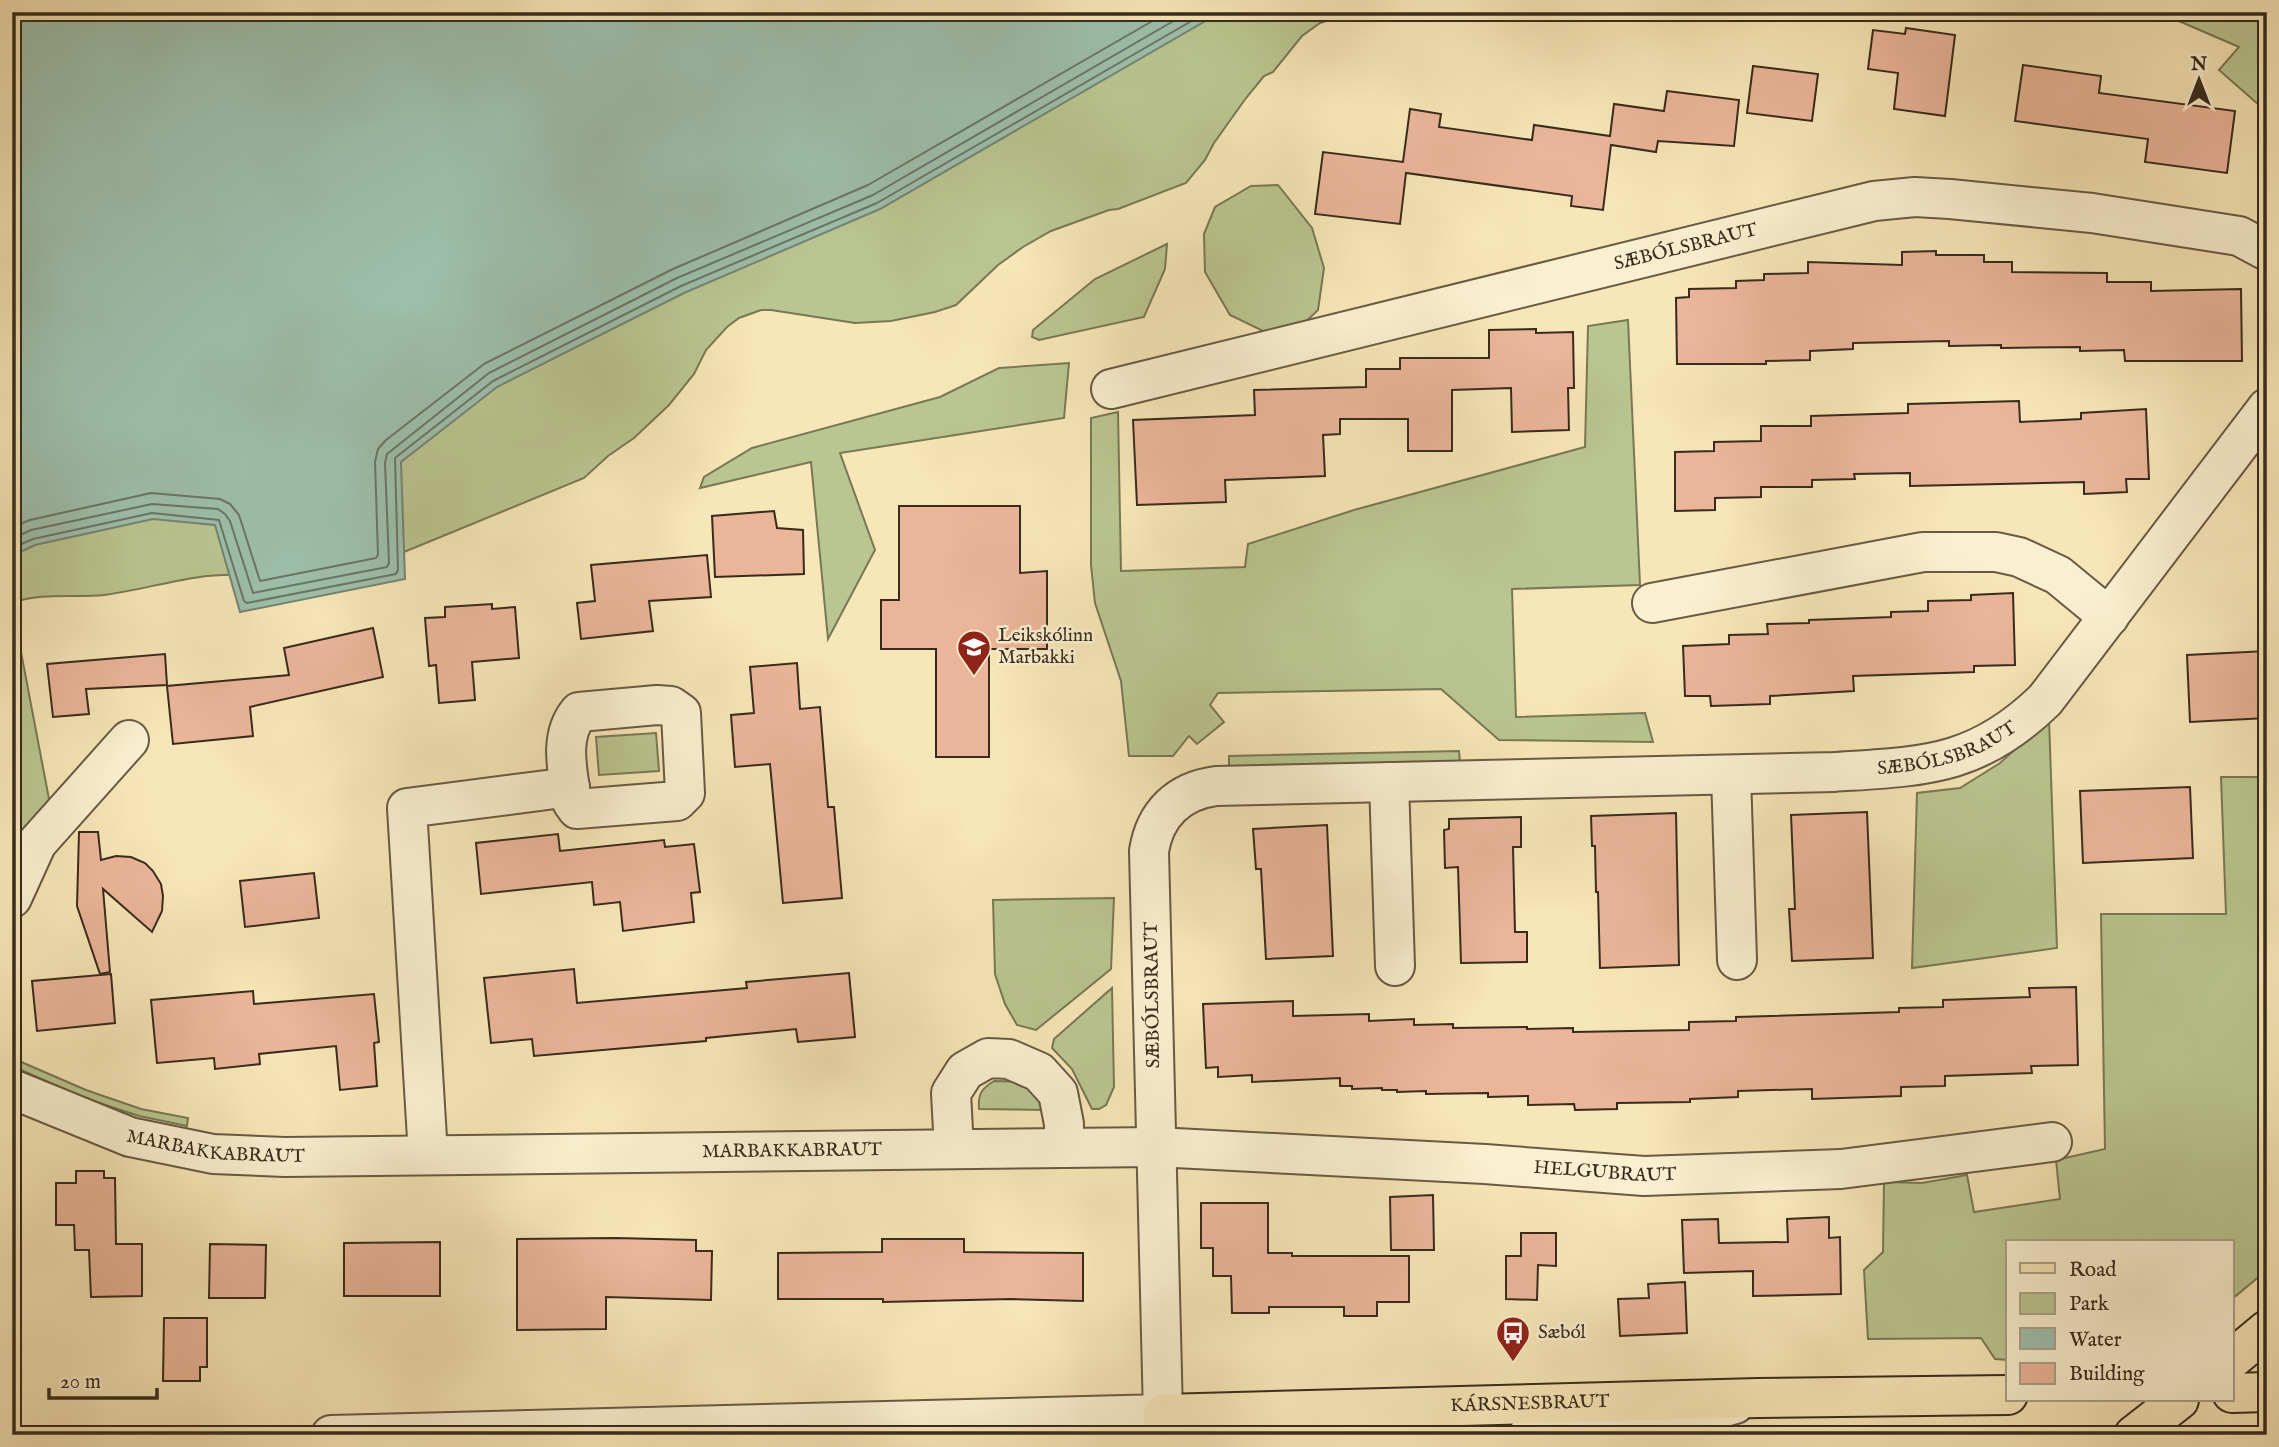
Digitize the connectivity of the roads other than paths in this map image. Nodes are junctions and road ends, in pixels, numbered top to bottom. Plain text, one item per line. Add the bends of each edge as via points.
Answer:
1 (2267, 251) edge
2 (1111, 389) dead end
3 (2267, 408) edge
4 (1652, 603) dead end
5 (2109, 617) junction
6 (129, 740) dead end
7 (1731, 775) junction
8 (1388, 782) junction
9 (570, 787) dead end
10 (12, 898) edge
11 (1737, 960) dead end
12 (1395, 967) dead end
13 (12, 1089) edge
14 (2052, 1142) dead end
15 (1156, 1147) junction
16 (1064, 1148) junction
17 (954, 1149) junction
18 (428, 1155) junction
19 (2267, 1330) edge
20 (2234, 1357) edge
21 (2006, 1395) edge
22 (1758, 1398) junction
23 (1302, 1410) junction
24 (2156, 1417) edge
25 (1164, 1424) edge
26 (331, 1435) edge
27 (1255, 1435) edge
28 (1380, 1435) edge
29 (1528, 1435) edge
30 (2123, 1435) edge

1 - 2 street, SÆBÓLSBRAUT via 2239,236 2092,213 1914,197 1874,201
3 - 5 street, SÆBÓLSBRAUT
4 - 5 street via 1923,552 1996,552 2020,557 2059,575
5 - 7 street, SÆBÓLSBRAUT via 2045,700 2026,719 1983,747 1932,764 1905,767
6 - 10 street via 37,843
7 - 8 street, SÆBÓLSBRAUT
7 - 11 street
8 - 12 street
8 - 15 street, SÆBÓLSBRAUT via 1202,788 1176,801 1157,822 1149,851
9 - 18 street via 407,808
13 - 18 street, MARBAKKABRAUT via 130,1137 213,1154
14 - 15 street, HELGUBRAUT via 1841,1169 1644,1176
15 - 16 street, MARBAKKABRAUT
15 - 25 street, SÆBÓLSBRAUT
16 - 17 street, MARBAKKABRAUT
16 - 17 street via 1058,1093 1039,1072 1009,1059 988,1058 965,1071 951,1093
17 - 18 street, MARBAKKABRAUT
19 - 20 main road
21 - 22 main road, KÁRSNESBRAUT
22 - 23 main road, KÁRSNESBRAUT
22 - 29 street, KÁRSNESBRAUT via 1639,1432
23 - 25 main road, KÁRSNESBRAUT
23 - 27 main road
23 - 28 street, KÁRSNESBRAUT
24 - 30 main road
25 - 26 street, KÁRSNESBRAUT

